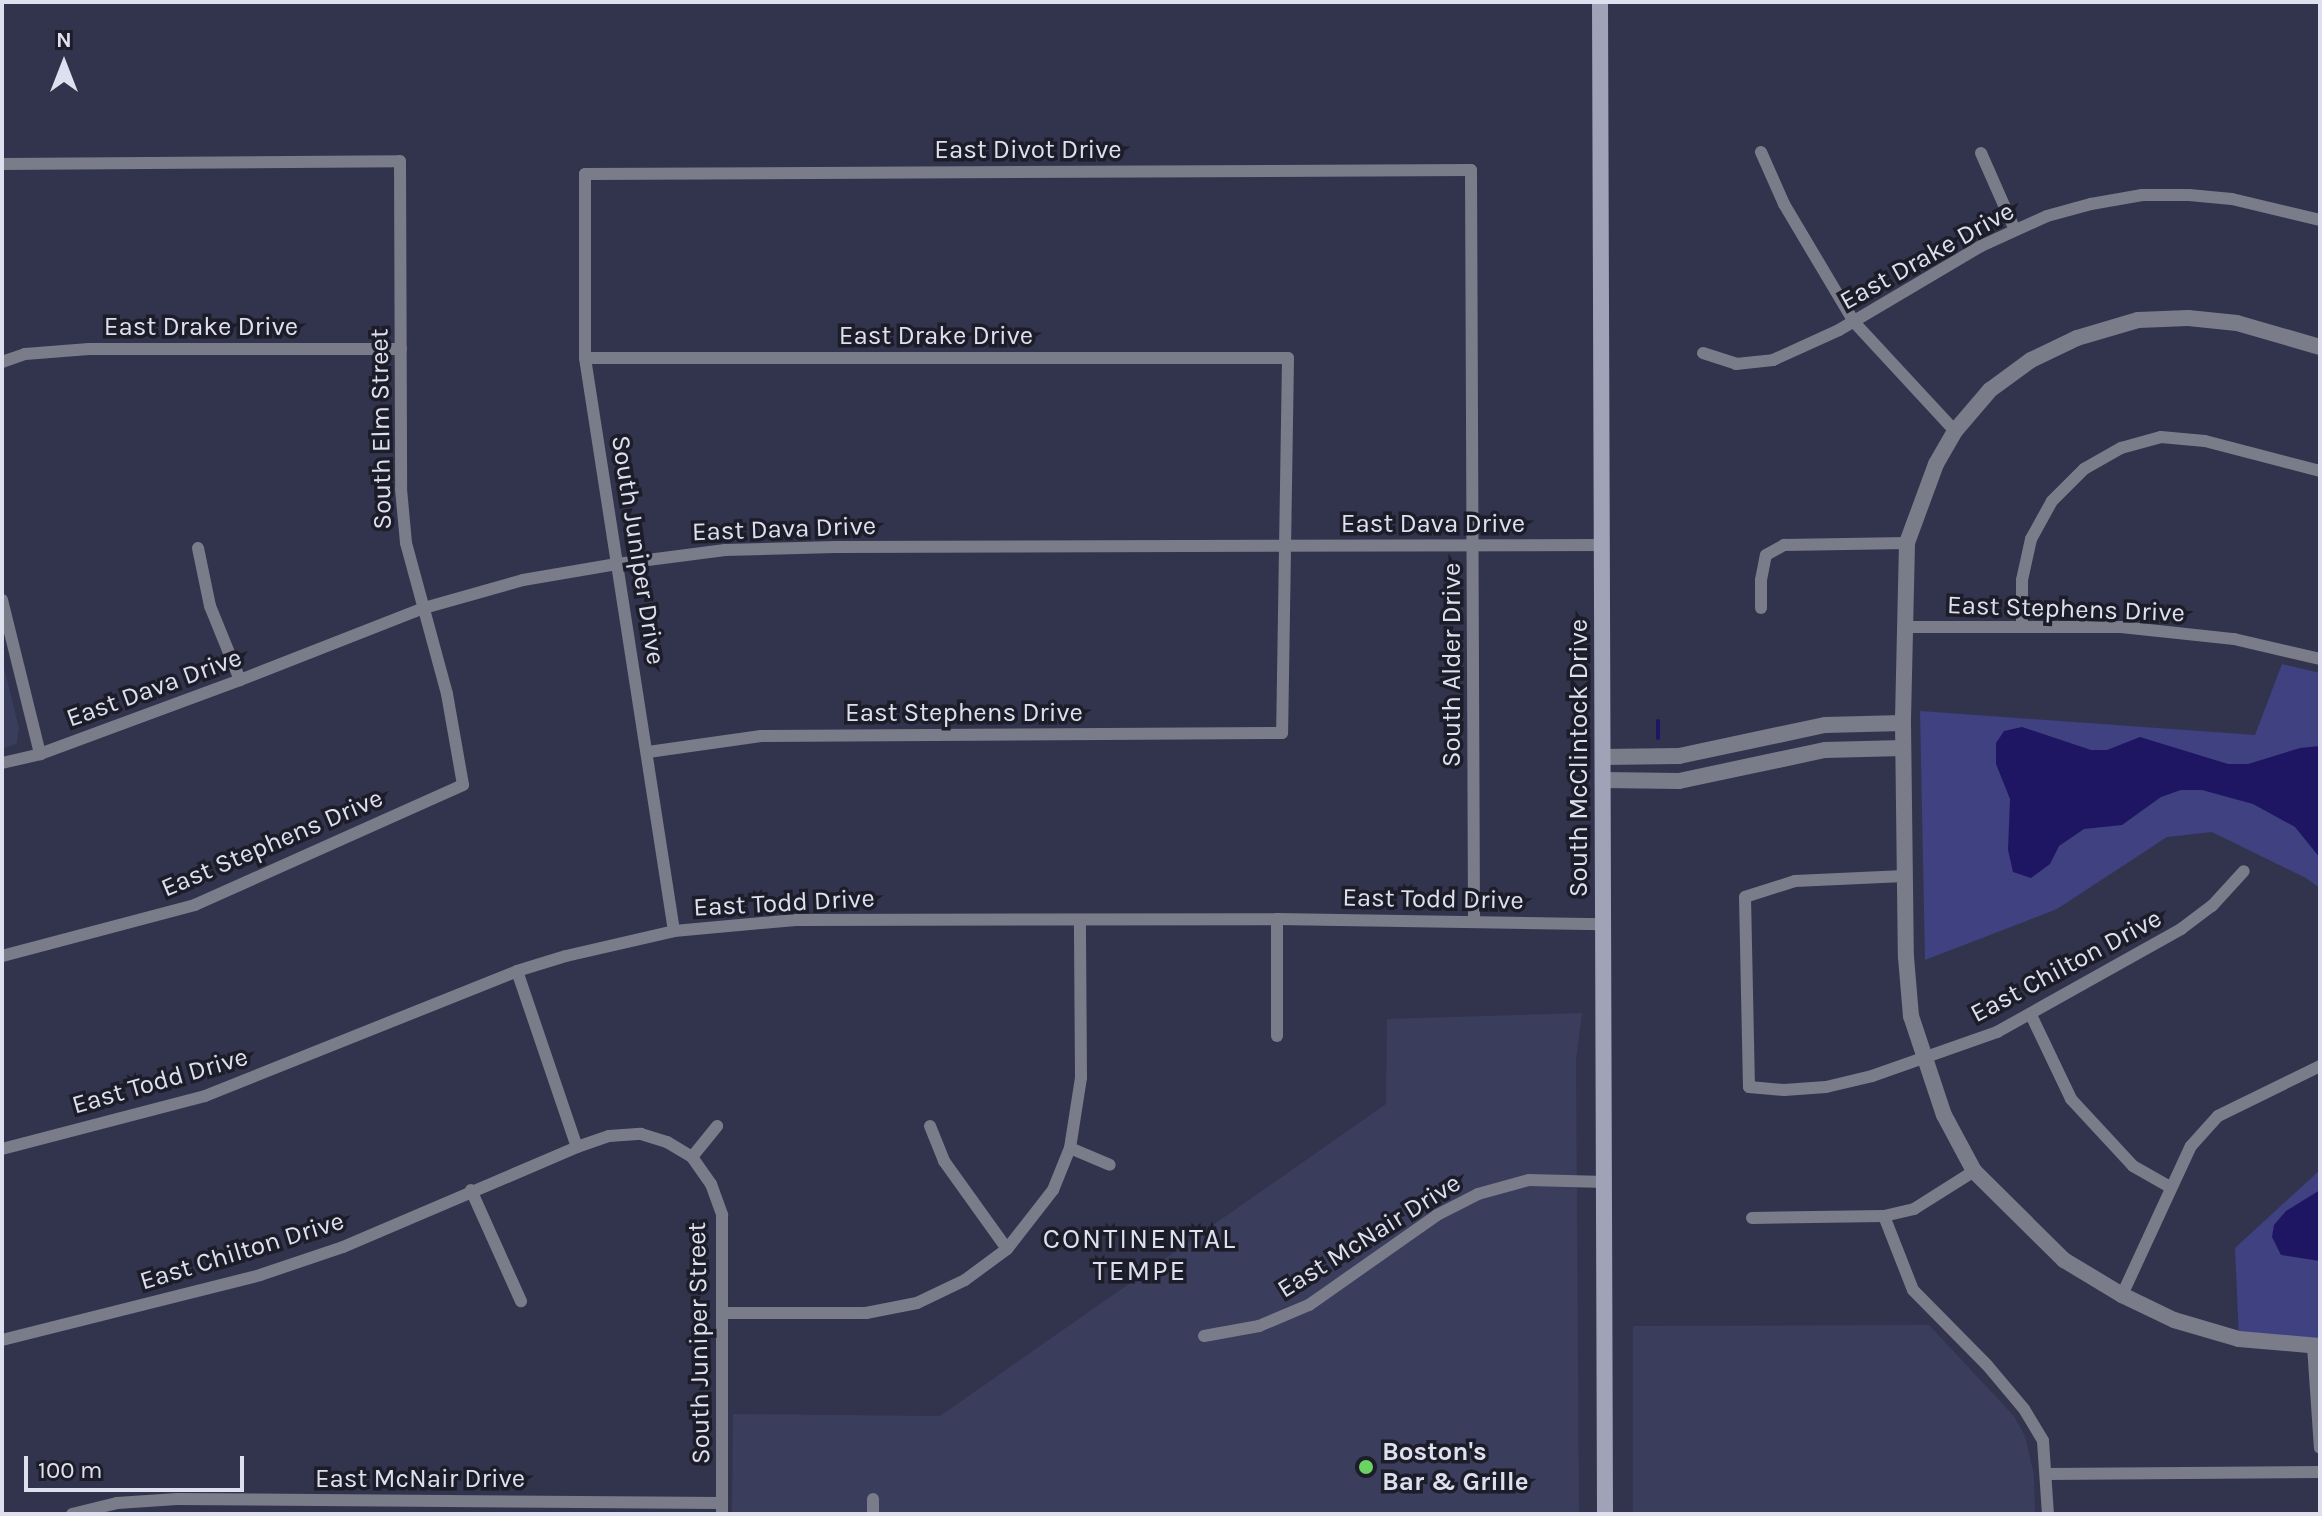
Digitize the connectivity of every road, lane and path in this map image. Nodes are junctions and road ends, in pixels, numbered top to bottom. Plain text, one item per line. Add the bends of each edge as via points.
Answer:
1 (1600, 5) edge
2 (1761, 152) dead end
3 (1981, 153) dead end
4 (2, 164) edge
5 (1471, 170) joint
6 (585, 174) joint
7 (2320, 220) edge
8 (2015, 230) junction
9 (1854, 322) junction
10 (2320, 347) edge
11 (401, 349) junction
12 (1703, 353) dead end
13 (585, 358) junction
14 (2, 362) edge
15 (1955, 431) junction
16 (2320, 471) edge
17 (1907, 543) junction
18 (1474, 545) junction
19 (1602, 545) junction
20 (1287, 547) junction
21 (198, 548) dead end
22 (617, 564) junction
23 (2, 600) edge
24 (424, 608) junction
25 (1761, 608) dead end
26 (1904, 627) junction
27 (2022, 627) junction
28 (2320, 659) edge
29 (240, 680) junction
30 (1903, 723) junction
31 (1903, 748) junction
32 (648, 752) junction
33 (40, 754) junction
34 (1603, 757) junction
35 (2, 763) edge
36 (1603, 780) junction
37 (463, 785) joint
38 (2244, 871) dead end
39 (1904, 876) junction
40 (1277, 919) junction
41 (1474, 920) junction
42 (1080, 921) junction
43 (1604, 924) junction
44 (674, 931) junction
45 (2, 956) edge
46 (517, 971) junction
47 (2031, 1015) junction
48 (1277, 1036) dead end
49 (1923, 1058) junction
50 (2320, 1066) edge
51 (717, 1126) dead end
52 (930, 1126) dead end
53 (577, 1147) junction
54 (1070, 1148) junction
55 (2, 1149) edge
56 (692, 1157) junction
57 (1110, 1165) dead end
58 (1974, 1171) junction
59 (1605, 1182) junction
60 (2170, 1187) junction
61 (471, 1190) junction
62 (1884, 1216) junction
63 (1752, 1218) dead end
64 (1007, 1249) junction
65 (2122, 1295) junction
66 (521, 1301) dead end
67 (723, 1313) junction
68 (1204, 1336) dead end
69 (2, 1340) edge
70 (2316, 1346) edge
71 (2320, 1448) edge
72 (2320, 1472) edge
73 (2047, 1474) junction
74 (873, 1499) dead end
75 (722, 1508) edge
76 (72, 1514) edge
77 (873, 1514) edge
78 (1605, 1514) edge
79 (2048, 1514) edge

1 - 19 main road, South McClintock Drive
2 - 9 street via 1784,204
3 - 8 street
4 - 11 street, South Elm Street via 400,161
5 - 6 street, East Divot Drive
5 - 18 street, South Alder Drive
6 - 13 street, South Juniper Drive
7 - 8 street, East Drake Drive via 2232,199 2142,195 2047,216
8 - 9 street, East Drake Drive
9 - 12 street, East Drake Drive via 1773,360 1736,364
9 - 15 street
10 - 15 street via 2237,323 2138,320 2077,338 2031,360 1990,390
11 - 14 street, East Drake Drive via 89,349 25,354
11 - 24 street, South Elm Street via 401,489 406,543
13 - 20 street, East Drake Drive via 1288,358
13 - 22 street, South Juniper Drive
15 - 17 street via 1921,497
16 - 27 street via 2205,441 2161,437 2121,448 2084,469 2052,501 2031,539 2022,580
17 - 25 street via 1784,545 1766,555
17 - 26 street
18 - 19 street, East Dava Drive
18 - 20 street, East Dava Drive
18 - 41 street, South Alder Drive
19 - 34 main road, South McClintock Drive
20 - 22 street, East Dava Drive via 835,547 725,550
20 - 32 street, East Stephens Drive via 1282,733 761,736
21 - 29 street via 210,606
22 - 24 street, East Dava Drive via 523,580
22 - 32 street, South Juniper Drive
23 - 33 street
24 - 29 street, East Dava Drive
24 - 37 street, South Elm Street
26 - 27 street, East Stephens Drive
26 - 30 street
27 - 28 street, East Stephens Drive via 2177,632
29 - 33 street, East Dava Drive
30 - 31 street
30 - 34 street via 1825,725 1679,756
31 - 36 street via 1825,750 1679,781
31 - 39 street
32 - 44 street, South Juniper Drive
33 - 35 street, East Dava Drive
34 - 36 main road, South McClintock Drive
36 - 43 main road, South McClintock Drive
37 - 45 street, East Stephens Drive via 195,905
38 - 47 street, East Chilton Drive via 2212,906 2181,929
39 - 49 street via 1911,1016
39 - 49 street, East Chilton Drive via 1795,881 1745,897 1749,1087 1826,1087
40 - 41 street, East Todd Drive
40 - 42 street, East Todd Drive
40 - 48 street
41 - 43 street, East Todd Drive
42 - 44 street, East Todd Drive via 796,920
42 - 54 street via 1081,1078
43 - 59 main road, South McClintock Drive
44 - 46 street, East Todd Drive
46 - 53 street
46 - 55 street, East Todd Drive via 205,1096
47 - 49 street, East Chilton Drive
47 - 60 street via 2071,1099 2133,1166
49 - 58 street via 1944,1115
50 - 60 street via 2218,1116 2191,1146
51 - 56 street
52 - 64 street via 944,1161
53 - 56 street via 609,1136 641,1134
53 - 61 street, East Chilton Drive
54 - 57 street
54 - 64 street via 1053,1190
56 - 67 street, South Juniper Street via 711,1184 722,1215
58 - 62 street via 1914,1209
58 - 65 street via 2064,1260
59 - 68 street, East McNair Drive via 1529,1180 1478,1194 1437,1215 1309,1305 1259,1326
59 - 78 main road, South McClintock Drive
60 - 65 street
61 - 66 street
61 - 69 street, East Chilton Drive via 343,1247 260,1275
62 - 63 street
62 - 73 street via 1913,1290 2024,1409 2043,1441
64 - 67 street via 965,1280 917,1303 866,1313
65 - 70 street via 2174,1320 2239,1339
67 - 75 street, South Juniper Street
70 - 71 street
72 - 73 street
73 - 79 street
74 - 77 street
75 - 76 street, East McNair Drive via 177,1499 117,1503

